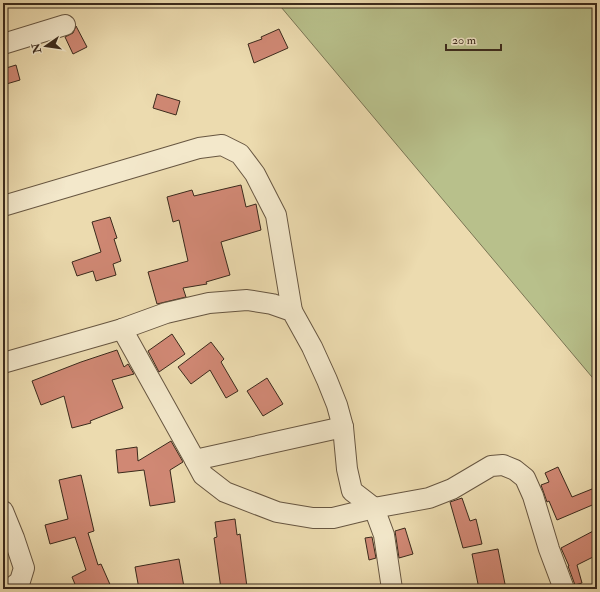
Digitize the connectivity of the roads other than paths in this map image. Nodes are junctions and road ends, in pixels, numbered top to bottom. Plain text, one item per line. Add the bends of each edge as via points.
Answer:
1 (65, 24) dead end
2 (3, 44) edge
3 (3, 206) edge
4 (292, 311) junction
5 (122, 329) junction
6 (3, 363) edge
7 (343, 427) junction
8 (195, 460) junction
9 (374, 508) junction
10 (3, 511) edge
11 (10, 589) edge
12 (392, 589) edge
13 (564, 589) edge

1 - 2 street
3 - 4 street via 199,148 222,145 240,154 244,159 255,174 276,215
4 - 5 street via 272,304 247,300 209,303 166,313
4 - 7 street via 328,380
5 - 6 street
5 - 8 street
7 - 8 street
7 - 9 street via 352,491
8 - 9 street via 203,475 225,492 277,512 313,518 334,518
9 - 12 street via 384,535
9 - 13 street via 429,498 452,489 491,466 515,470 525,478 533,496
10 - 11 street via 24,568 20,581

